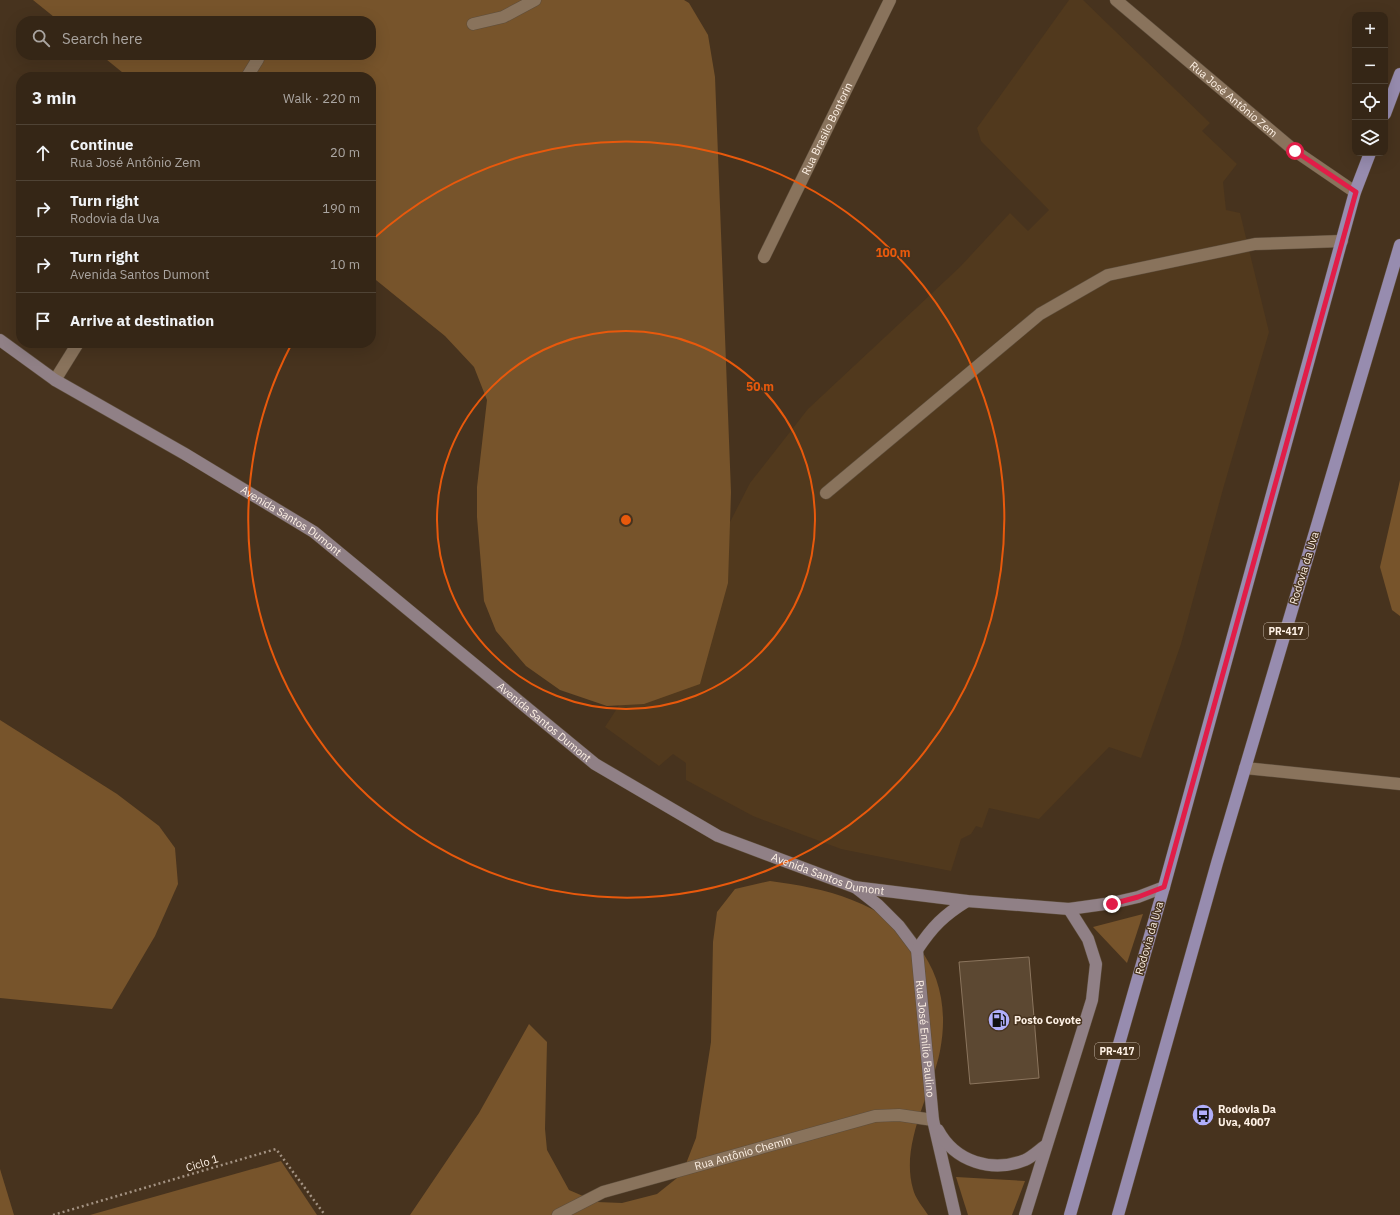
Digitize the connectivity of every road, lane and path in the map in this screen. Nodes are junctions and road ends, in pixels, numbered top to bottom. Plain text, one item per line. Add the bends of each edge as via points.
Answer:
1 (535, 0) edge
2 (890, 0) edge
3 (1116, 0) edge
4 (473, 24) dead end
5 (257, 60) edge
6 (249, 72) edge
7 (1400, 74) edge
8 (1388, 106) edge
9 (1369, 156) edge
10 (1356, 192) junction
11 (1342, 241) junction
12 (1400, 245) edge
13 (764, 257) dead end
14 (0, 340) edge
15 (75, 348) edge
16 (55, 380) junction
17 (826, 493) dead end
18 (1245, 768) junction
19 (1400, 784) edge
20 (854, 886) junction
21 (1164, 887) junction
22 (967, 901) junction
23 (1069, 909) junction
24 (917, 950) junction
25 (933, 1120) junction
26 (1045, 1146) junction
27 (53, 1215) edge
28 (326, 1215) edge
29 (558, 1215) edge
30 (955, 1215) edge
31 (1025, 1215) edge
32 (1070, 1215) edge
33 (1118, 1215) edge

1 - 4 street via 503,17
2 - 13 street, Rua Brasilo Bontorin
3 - 10 street, Rua José Antônio Zem via 1295,151
5 - 6 street
7 - 8 main road
9 - 10 main road, Rodovia da Uva / PR-417
10 - 11 main road, Rodovia da Uva / PR-417
11 - 17 street via 1255,244 1108,275 1040,314
11 - 21 main road, Rodovia da Uva / PR-417
12 - 18 main road, Rodovia da Uva / PR-417
14 - 16 street, Avenida Santos Dumont
15 - 16 street
16 - 20 street, Avenida Santos Dumont via 314,532 595,764 718,836
18 - 19 street
18 - 33 main road, Rodovia da Uva / PR-417
20 - 22 street, Avenida Santos Dumont
20 - 24 street via 899,926
21 - 23 street, Avenida Santos Dumont via 1112,904
21 - 32 main road, Rodovia da Uva / PR-417
22 - 23 street, Avenida Santos Dumont
22 - 24 street via 947,913 930,930
23 - 26 street via 1088,939 1096,964 1092,1000
24 - 25 street, Rua José Emílio Paulino
25 - 26 street via 944,1140 961,1156 982,1165 1005,1166 1027,1160
25 - 29 street, Rua Antônio Chemin via 899,1115 875,1116 603,1192
25 - 30 street, Rua José Emílio Paulino
26 - 31 street
27 - 28 path, Ciclo 1 via 276,1149

